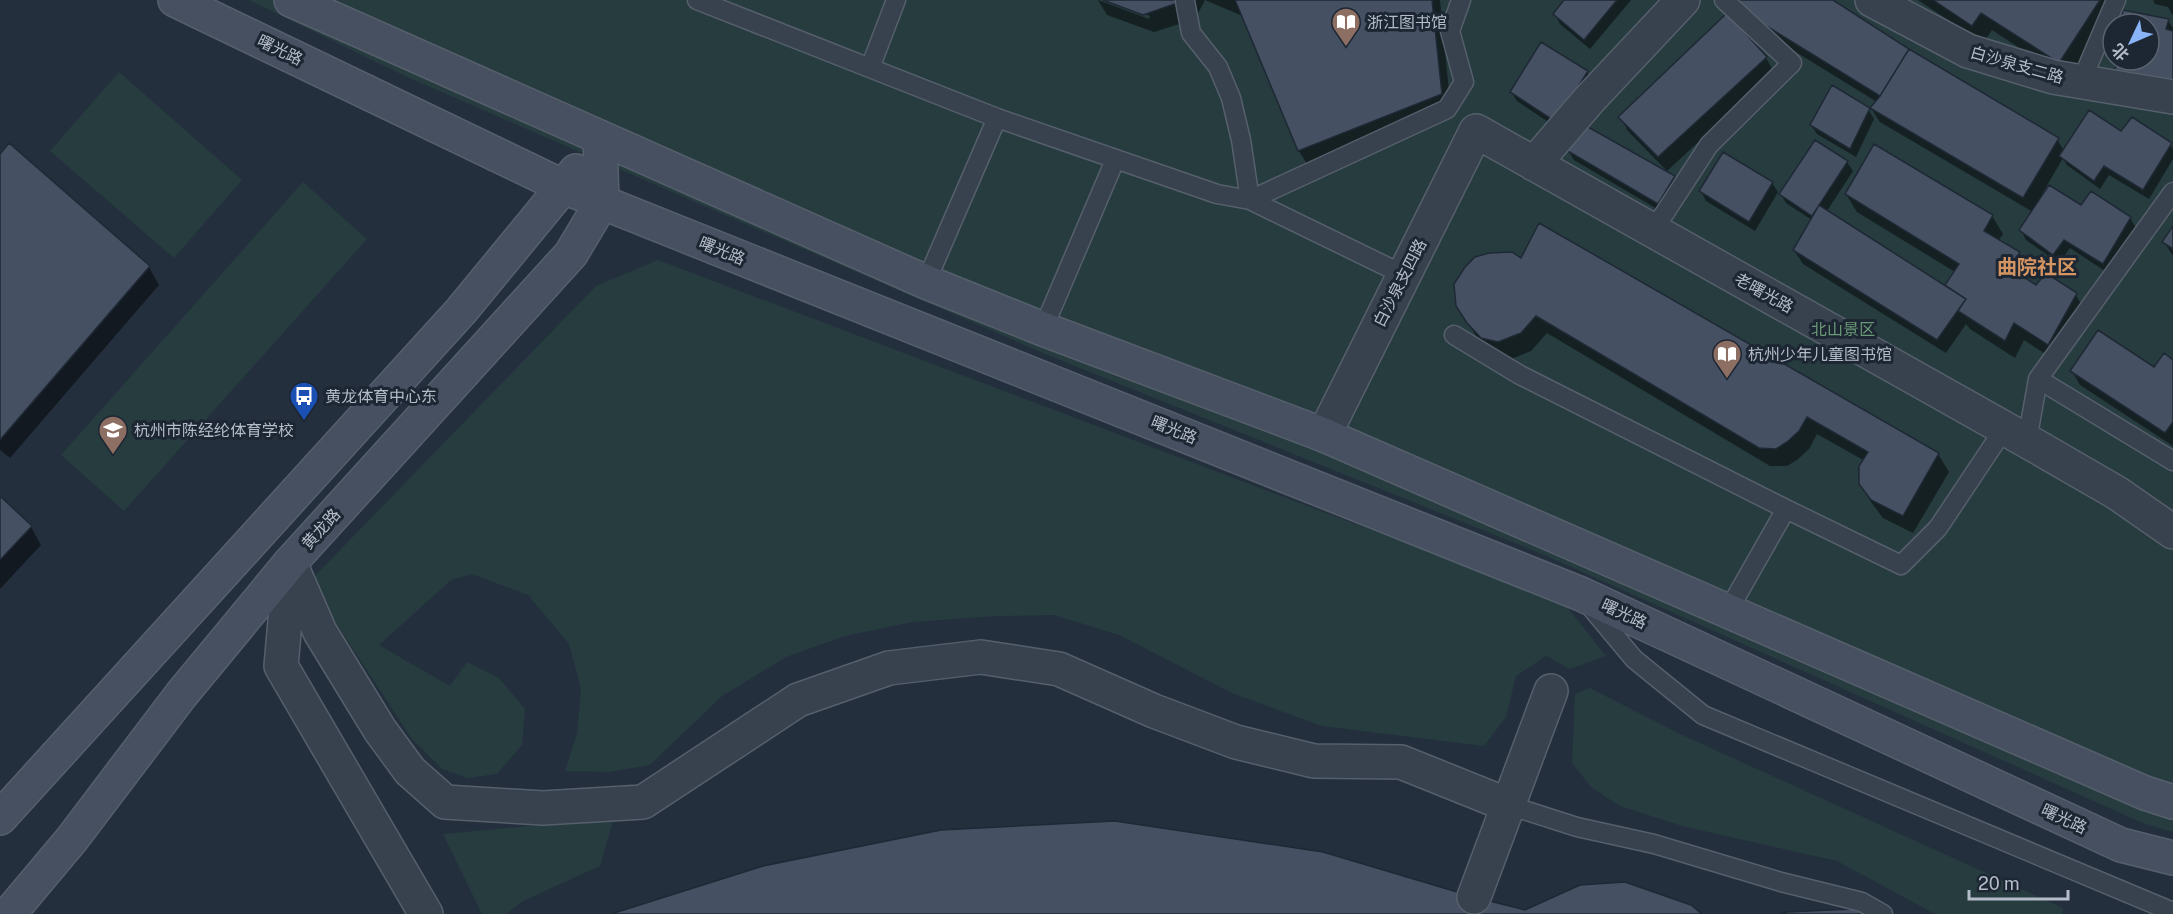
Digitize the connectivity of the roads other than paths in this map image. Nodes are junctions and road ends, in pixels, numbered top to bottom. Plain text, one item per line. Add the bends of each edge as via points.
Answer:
1 (175, 0) edge
2 (291, 0) edge
3 (698, 0) edge
4 (896, 0) edge
5 (1461, 0) edge
6 (1683, 0) edge
7 (1724, 0) edge
8 (1872, 0) edge
9 (2116, 0) edge
10 (1185, 1) edge
11 (870, 68) junction
12 (2081, 82) junction
13 (2173, 97) edge
14 (997, 118) junction
15 (1476, 131) joint
16 (600, 138) junction
17 (1114, 160) junction
18 (1534, 164) junction
19 (564, 187) junction
20 (2173, 192) edge
21 (1250, 200) junction
22 (602, 202) junction
23 (1653, 231) junction
24 (1404, 275) junction
25 (926, 282) junction
26 (1043, 329) junction
27 (1454, 335) dead end
28 (2038, 379) junction
29 (1324, 435) junction
30 (2016, 435) junction
31 (2170, 453) edge
32 (1786, 509) junction
33 (2173, 532) edge
34 (290, 563) junction
35 (1581, 594) junction
36 (1728, 611) junction
37 (1551, 691) dead end
38 (2173, 802) edge
39 (1508, 805) junction
40 (0, 818) edge
41 (2173, 858) edge
42 (1474, 897) dead end
43 (2173, 912) edge
44 (9, 914) edge
45 (426, 914) edge
46 (1883, 914) edge

1 - 19 main road, 曙光路
2 - 16 main road
3 - 11 lane
4 - 11 lane
5 - 21 lane via 1450,31 1464,82 1447,109
6 - 18 street
7 - 23 lane via 1792,63 1709,145
8 - 12 street, 白沙泉支二路 via 1968,51
9 - 12 lane
10 - 21 lane via 1191,33 1218,67 1231,98
11 - 14 lane
12 - 13 street, 白沙泉支二路
14 - 17 lane
14 - 25 lane
15 - 18 street, 老曙光路
15 - 24 street, 白沙泉支四路
16 - 19 main road
16 - 22 main road
16 - 25 main road
17 - 21 lane via 1217,194
17 - 26 lane
18 - 23 street, 老曙光路
19 - 22 main road, 曙光路
19 - 40 main road via 461,311
20 - 28 lane
21 - 24 lane
22 - 34 main road, 黄龙路 via 571,254
22 - 35 main road, 曙光路
23 - 30 street, 老曙光路
24 - 29 street, 白沙泉支四路
25 - 26 main road
26 - 29 main road
27 - 32 lane via 1520,375
28 - 30 lane
28 - 31 lane
29 - 36 main road
30 - 32 lane via 1938,528 1901,565
30 - 33 street, 老曙光路
32 - 36 lane
34 - 39 street via 320,632 380,730 410,771 445,802 543,808 644,802 798,700 889,668 981,657 1059,669 1236,742 1314,761 1401,762
34 - 44 main road, 黄龙路
34 - 45 street via 281,666
35 - 41 main road, 曙光路 via 2121,845
35 - 43 lane via 1634,659 1703,715
36 - 38 main road
37 - 39 street
39 - 42 street
39 - 46 lane via 1862,902

